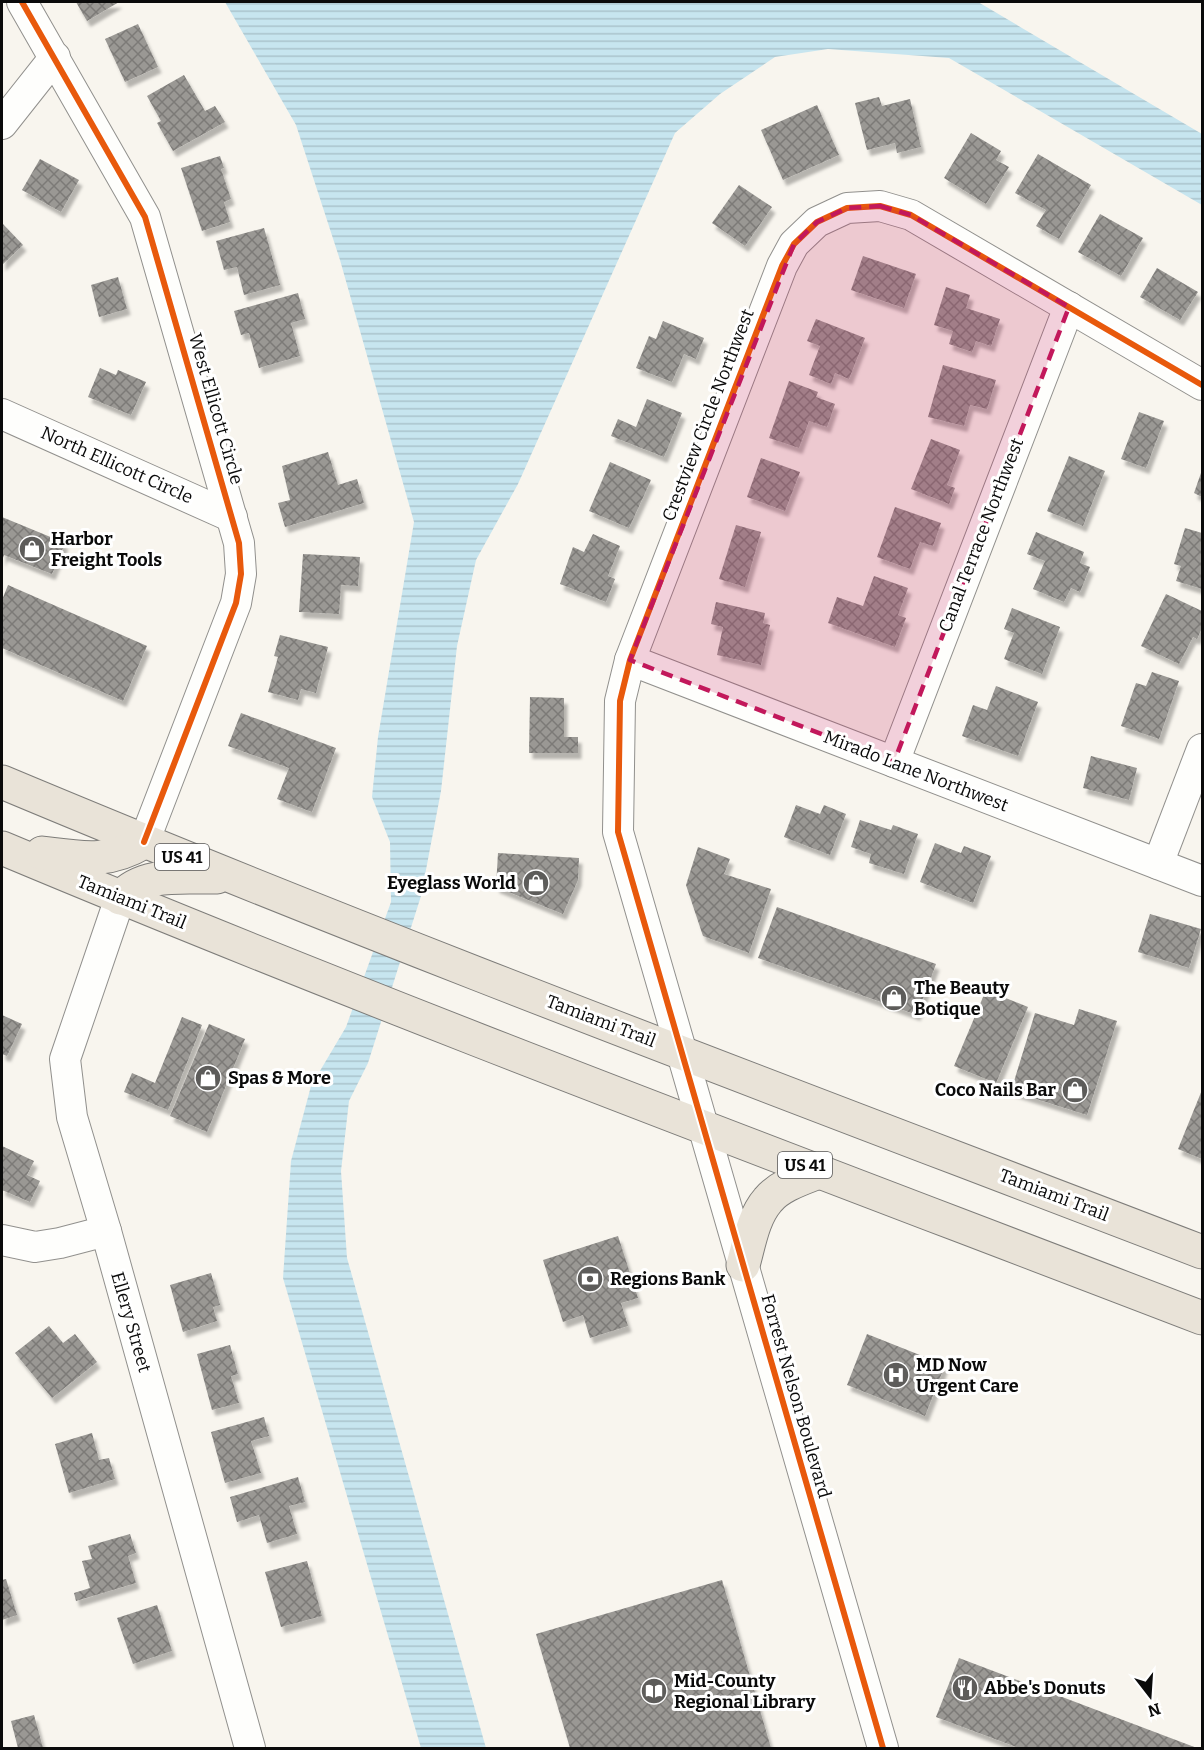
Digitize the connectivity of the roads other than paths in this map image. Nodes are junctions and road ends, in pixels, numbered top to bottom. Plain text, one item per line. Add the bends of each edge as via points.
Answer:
1 (22, 2) edge
2 (55, 57) junction
3 (2, 124) edge
4 (1069, 307) junction
5 (1203, 385) edge
6 (2, 414) edge
7 (232, 516) junction
8 (630, 660) junction
9 (1203, 749) edge
10 (894, 762) junction
11 (2, 782) edge
12 (144, 842) junction
13 (3, 849) edge
14 (1158, 864) junction
15 (231, 876) junction
16 (1203, 881) edge
17 (120, 898) junction
18 (680, 1051) junction
19 (702, 1125) junction
20 (821, 1171) junction
21 (106, 1231) junction
22 (2, 1240) edge
23 (1203, 1252) edge
24 (743, 1265) junction
25 (1123, 1287) junction
26 (1203, 1306) edge
27 (1203, 1318) edge
28 (250, 1749) edge
29 (883, 1749) edge

1 - 2 street, West Ellicott Circle
2 - 3 street
2 - 7 street, West Ellicott Circle via 145,217
4 - 5 street, Crestview Circle Northwest
4 - 8 street, Crestview Circle Northwest via 911,215 880,206 847,208 817,222 794,244 782,266
4 - 10 street, Canal Terrace Northwest
6 - 7 street, North Ellicott Circle
7 - 12 street, West Ellicott Circle via 241,574 236,603
8 - 10 street, Mirado Lane Northwest
8 - 18 street, Crestview Circle Northwest via 620,701 618,832
9 - 14 street
10 - 14 street, Mirado Lane Northwest
11 - 12 main road, Tamiami Trail / US 41
12 - 13 main road via 110,857
12 - 15 main road, Tamiami Trail / US 41
13 - 17 main road, Tamiami Trail / US 41
14 - 16 street, Mirado Lane Northwest
15 - 17 main road via 160,878 142,882
15 - 18 main road, Tamiami Trail / US 41
17 - 19 main road, Tamiami Trail / US 41
17 - 21 street, Ellery Street via 65,1059 72,1117
18 - 19 street, Forrest Nelson Boulevard
18 - 23 main road, Tamiami Trail / US 41
19 - 20 main road, Tamiami Trail / US 41
19 - 24 street, Forrest Nelson Boulevard
20 - 24 main road via 768,1199 756,1221
20 - 25 main road, Tamiami Trail / US 41
21 - 22 street via 35,1247
21 - 28 street, Ellery Street
24 - 29 street, Forrest Nelson Boulevard
25 - 26 main road
25 - 27 main road, Tamiami Trail / US 41

